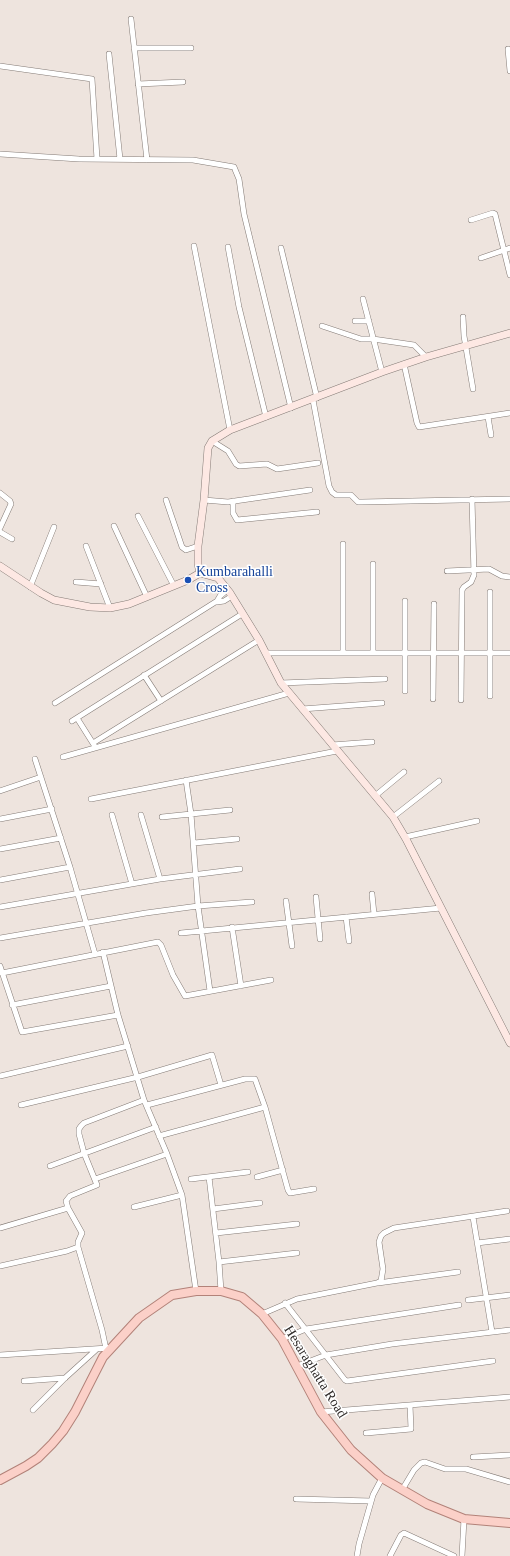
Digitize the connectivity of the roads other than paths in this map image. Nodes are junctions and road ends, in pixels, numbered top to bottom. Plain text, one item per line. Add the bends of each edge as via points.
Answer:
1 (131, 19) dead end
2 (134, 48) junction
3 (191, 48) dead end
4 (508, 48) dead end
5 (109, 54) dead end
6 (0, 66) edge
7 (510, 71) edge
8 (182, 82) dead end
9 (138, 84) junction
10 (0, 154) edge
11 (97, 159) junction
12 (120, 159) junction
13 (147, 160) junction
14 (471, 220) dead end
15 (194, 246) dead end
16 (228, 247) dead end
17 (281, 248) dead end
18 (510, 248) edge
19 (503, 250) junction
20 (481, 258) dead end
21 (510, 275) edge
22 (363, 298) dead end
23 (463, 317) dead end
24 (355, 321) dead end
25 (369, 321) junction
26 (322, 326) dead end
27 (510, 333) edge
28 (373, 339) junction
29 (466, 346) junction
30 (426, 357) junction
31 (404, 364) junction
32 (382, 372) junction
33 (473, 389) dead end
34 (315, 399) junction
35 (291, 408) junction
36 (510, 413) edge
37 (266, 417) junction
38 (488, 417) junction
39 (230, 430) junction
40 (491, 435) dead end
41 (212, 441) junction
42 (318, 463) dead end
43 (310, 490) dead end
44 (0, 493) edge
45 (472, 499) junction
46 (510, 499) edge
47 (166, 500) dead end
48 (204, 500) junction
49 (233, 501) junction
50 (318, 512) dead end
51 (138, 516) dead end
52 (114, 526) dead end
53 (54, 527) dead end
54 (0, 528) edge
55 (0, 532) edge
56 (12, 539) dead end
57 (342, 544) dead end
58 (86, 546) dead end
59 (198, 546) junction
60 (373, 564) dead end
61 (0, 566) edge
62 (474, 569) junction
63 (447, 571) dead end
64 (200, 573) junction
65 (510, 577) edge
66 (76, 582) dead end
67 (101, 584) junction
68 (174, 586) junction
69 (30, 587) junction
70 (227, 590) junction
71 (490, 592) dead end
72 (232, 596) junction
73 (147, 597) junction
74 (217, 601) junction
75 (405, 602) dead end
76 (434, 604) dead end
77 (110, 608) junction
78 (242, 614) junction
79 (259, 640) junction
80 (343, 652) junction
81 (373, 652) junction
82 (405, 652) junction
83 (433, 652) junction
84 (461, 652) junction
85 (490, 652) junction
86 (266, 653) junction
87 (510, 653) edge
88 (144, 675) junction
89 (385, 679) dead end
90 (281, 683) junction
91 (405, 691) dead end
92 (289, 693) junction
93 (490, 696) dead end
94 (433, 699) dead end
95 (461, 700) dead end
96 (161, 701) junction
97 (55, 703) dead end
98 (382, 703) dead end
99 (302, 709) junction
100 (372, 742) dead end
101 (332, 745) junction
102 (94, 746) junction
103 (337, 751) junction
104 (63, 757) dead end
105 (35, 759) dead end
106 (404, 772) dead end
107 (41, 777) junction
108 (186, 780) junction
109 (438, 781) dead end
110 (0, 791) edge
111 (375, 796) junction
112 (92, 799) dead end
113 (52, 810) junction
114 (230, 810) dead end
115 (191, 814) junction
116 (112, 815) dead end
117 (141, 815) dead end
118 (162, 817) dead end
119 (392, 817) junction
120 (0, 819) edge
121 (478, 821) dead end
122 (405, 837) junction
123 (61, 838) junction
124 (237, 839) dead end
125 (194, 843) junction
126 (0, 849) edge
127 (70, 867) junction
128 (240, 869) dead end
129 (196, 874) junction
130 (160, 879) junction
131 (0, 880) edge
132 (132, 884) junction
133 (78, 894) junction
134 (372, 894) dead end
135 (316, 897) dead end
136 (286, 901) dead end
137 (252, 902) dead end
138 (198, 906) junction
139 (0, 907) edge
140 (441, 908) junction
141 (374, 914) junction
142 (346, 917) junction
143 (318, 919) junction
144 (289, 922) junction
145 (86, 923) junction
146 (232, 927) junction
147 (202, 930) junction
148 (181, 933) dead end
149 (0, 938) edge
150 (320, 939) dead end
151 (349, 941) dead end
152 (292, 946) dead end
153 (103, 952) junction
154 (95, 954) junction
155 (0, 966) edge
156 (2, 972) junction
157 (271, 980) dead end
158 (111, 986) junction
159 (240, 986) junction
160 (210, 991) junction
161 (12, 1005) junction
162 (118, 1015) junction
163 (510, 1043) edge
164 (128, 1046) junction
165 (0, 1076) edge
166 (138, 1077) junction
167 (220, 1086) junction
168 (145, 1102) junction
169 (21, 1106) dead end
170 (265, 1107) junction
171 (156, 1127) junction
172 (159, 1136) junction
173 (84, 1153) junction
174 (167, 1154) junction
175 (50, 1166) dead end
176 (283, 1170) junction
177 (248, 1172) dead end
178 (209, 1177) junction
179 (257, 1177) dead end
180 (95, 1179) junction
181 (191, 1179) dead end
182 (314, 1189) dead end
183 (182, 1195) junction
184 (260, 1203) dead end
185 (134, 1207) dead end
186 (68, 1208) junction
187 (213, 1208) junction
188 (507, 1211) dead end
189 (473, 1217) junction
190 (297, 1224) dead end
191 (0, 1228) edge
192 (216, 1233) junction
193 (510, 1239) edge
194 (477, 1243) junction
195 (78, 1247) junction
196 (297, 1253) dead end
197 (220, 1262) junction
198 (0, 1266) edge
199 (458, 1272) dead end
200 (377, 1283) junction
201 (196, 1291) junction
202 (221, 1291) junction
203 (510, 1295) edge
204 (486, 1297) junction
205 (468, 1300) dead end
206 (285, 1303) junction
207 (459, 1305) dead end
208 (262, 1314) junction
209 (306, 1329) junction
210 (510, 1330) edge
211 (492, 1332) junction
212 (282, 1339) junction
213 (108, 1348) junction
214 (97, 1349) junction
215 (0, 1355) edge
216 (326, 1355) junction
217 (493, 1361) dead end
218 (297, 1366) junction
219 (65, 1378) junction
220 (24, 1381) dead end
221 (510, 1397) edge
222 (410, 1405) junction
223 (33, 1410) dead end
224 (321, 1412) junction
225 (366, 1433) dead end
226 (510, 1455) edge
227 (473, 1457) dead end
228 (382, 1478) junction
229 (0, 1480) edge
230 (510, 1482) edge
231 (402, 1490) junction
232 (296, 1500) dead end
233 (371, 1501) junction
234 (464, 1519) junction
235 (510, 1524) edge
236 (357, 1556) edge
237 (390, 1556) edge
238 (454, 1556) edge
239 (462, 1556) edge

1 - 2 street
2 - 3 street
2 - 9 street
4 - 7 street
5 - 12 street
6 - 11 street via 92,79
8 - 9 street
9 - 13 street
10 - 11 street
11 - 12 street
12 - 13 street
13 - 35 street via 193,160 234,167 237,171 244,214
14 - 19 street via 495,213
15 - 39 street
16 - 37 street via 239,307
17 - 34 street
18 - 19 street
19 - 20 street
19 - 21 street
22 - 25 street
23 - 29 street
24 - 25 street
25 - 28 street
26 - 28 street via 361,339
27 - 29 street
28 - 30 street via 414,346
28 - 32 street
29 - 30 street
29 - 33 street
30 - 31 street
31 - 32 street
31 - 38 street via 416,424 419,427
32 - 34 street
34 - 35 street
34 - 45 street via 332,492 350,494 358,502
35 - 37 street
36 - 38 street
37 - 39 street
38 - 40 street
39 - 41 street
41 - 42 street via 228,451 239,466 267,464 277,469
41 - 48 street via 208,448
43 - 49 street
44 - 54 street via 11,504
45 - 46 street
45 - 62 street
47 - 59 street via 182,547 186,550
48 - 49 street
48 - 59 street
49 - 50 street via 233,513 237,520
51 - 68 street
52 - 73 street
53 - 69 street
55 - 56 street
57 - 80 street
58 - 67 street
59 - 64 street
60 - 81 street
61 - 69 street
62 - 63 street
62 - 65 street via 489,569
62 - 84 street via 472,580 462,590
64 - 68 street
64 - 70 street via 218,578
66 - 67 street
67 - 77 street
68 - 73 street
69 - 77 street via 54,600 90,608
70 - 72 street
70 - 74 street
71 - 85 street
72 - 74 street via 224,601
72 - 78 street
73 - 77 street
74 - 97 street
75 - 82 street
76 - 83 street
78 - 79 street
78 - 88 street
79 - 86 street
79 - 96 street
80 - 81 street
80 - 86 street
81 - 82 street
82 - 83 street
82 - 91 street
83 - 84 street
83 - 94 street
84 - 85 street
84 - 95 street
85 - 87 street
85 - 93 street
86 - 90 street
88 - 96 street
88 - 102 street via 75,720
89 - 90 street
90 - 92 street
92 - 99 street
92 - 102 street
96 - 102 street
98 - 99 street
99 - 101 street
100 - 101 street
101 - 103 street
102 - 104 street
103 - 108 street
103 - 111 street
105 - 107 street
106 - 111 street
107 - 110 street
107 - 113 street
108 - 112 street
108 - 115 street
109 - 119 street
111 - 119 street
113 - 120 street
113 - 123 street
114 - 115 street
115 - 118 street
115 - 125 street
116 - 132 street
117 - 130 street
119 - 122 street
121 - 122 street
122 - 140 street
123 - 126 street
123 - 127 street
124 - 125 street
125 - 129 street
127 - 131 street
127 - 133 street
128 - 129 street
129 - 130 street
129 - 138 street
130 - 132 street
132 - 133 street
133 - 139 street
133 - 145 street
134 - 141 street
135 - 143 street
136 - 144 street
137 - 138 street
138 - 145 street
138 - 147 street
140 - 141 street
140 - 163 street
141 - 142 street
142 - 143 street
142 - 151 street
143 - 144 street
143 - 150 street
144 - 146 street
144 - 152 street
145 - 149 street
145 - 154 street
146 - 147 street
146 - 159 street
147 - 148 street
147 - 160 street
153 - 154 street
153 - 158 street
153 - 160 street via 160,943 184,995
154 - 156 street
155 - 156 street
156 - 161 street
157 - 159 street
158 - 161 street
158 - 162 street
159 - 160 street
161 - 162 street via 22,1032
162 - 164 street
164 - 165 street
164 - 166 street
166 - 167 street via 212,1055
166 - 168 street
166 - 169 street
167 - 168 street
167 - 170 street via 255,1079
168 - 171 street
168 - 173 street via 84,1122 79,1134
170 - 172 street
170 - 176 street
171 - 172 street
171 - 173 street
172 - 174 street
173 - 175 street
173 - 180 street
174 - 180 street
174 - 183 street
176 - 179 street
176 - 182 street via 290,1192
177 - 178 street
178 - 181 street
178 - 187 street
180 - 186 street via 96,1186 67,1198
183 - 185 street
183 - 201 street
184 - 187 street
186 - 191 street
186 - 195 street via 82,1232
187 - 192 street
188 - 189 street
189 - 194 street
189 - 200 street via 394,1228 384,1232 379,1242 383,1277
190 - 192 street
192 - 197 street
193 - 194 street
194 - 204 street
195 - 198 street
195 - 213 street
196 - 197 street
197 - 202 street
199 - 200 street
200 - 206 street
201 - 202 main road, Hesaraghatta Road
201 - 213 main road, Hesaraghatta Road via 172,1295 139,1318
202 - 208 main road, Hesaraghatta Road via 242,1297
203 - 204 street
204 - 205 street
204 - 211 street
206 - 208 street
206 - 209 street
207 - 209 street
208 - 212 main road, Hesaraghatta Road
209 - 212 street
209 - 216 street
210 - 211 street
211 - 216 street
212 - 218 main road, Hesaraghatta Road
213 - 214 street
213 - 229 main road, Hesaraghatta Road via 75,1412 56,1440 38,1458
214 - 215 street
214 - 219 street
216 - 217 street via 347,1381
216 - 218 street
218 - 224 main road, Hesaraghatta Road
219 - 220 street
219 - 223 street
221 - 222 street
222 - 224 street
222 - 225 street via 412,1429
224 - 228 main road, Hesaraghatta Road via 351,1450
226 - 227 street
228 - 231 main road, Hesaraghatta Road
228 - 233 street
230 - 231 street via 466,1469 445,1470 425,1462 414,1470
231 - 234 main road, Hesaraghatta Road via 427,1504
232 - 233 street
233 - 236 street
234 - 235 main road, Hesaraghatta Road
234 - 239 street
237 - 238 street via 404,1533

